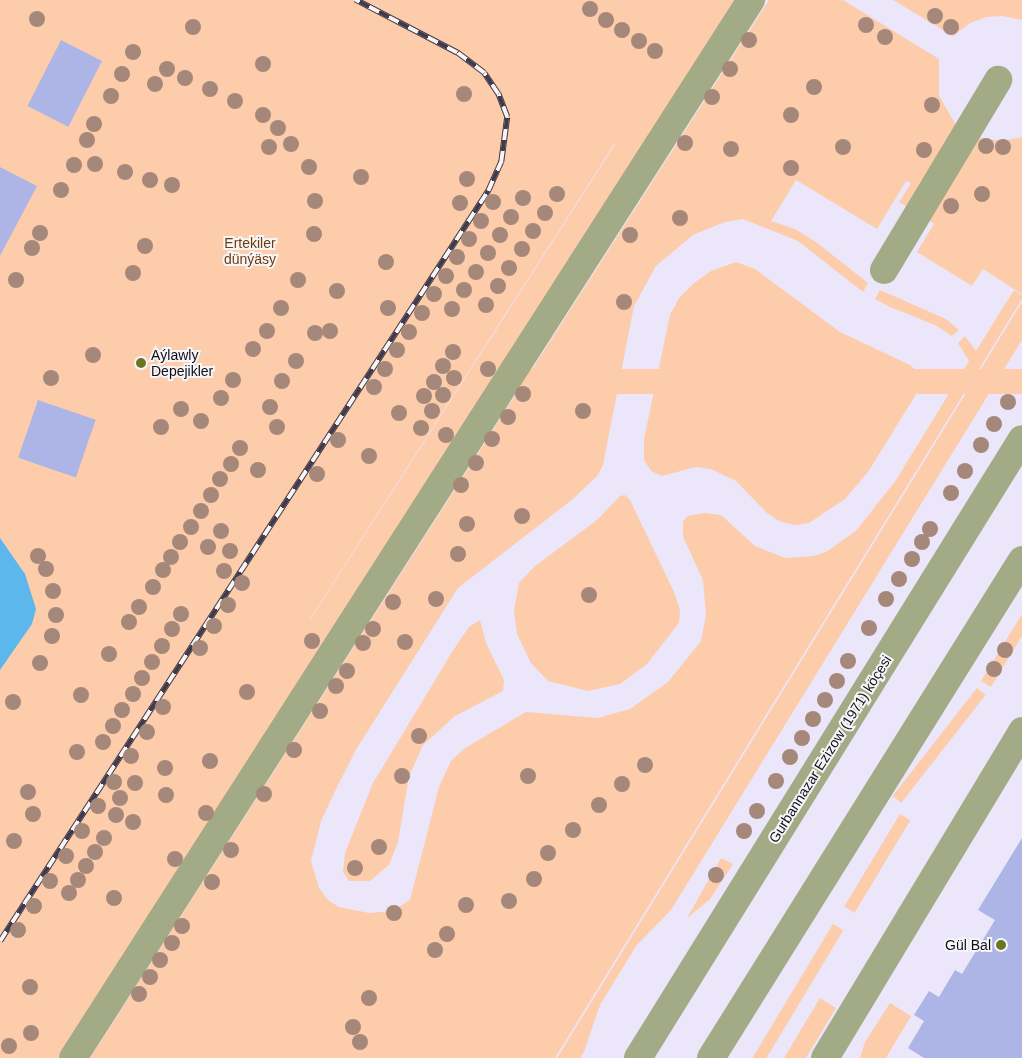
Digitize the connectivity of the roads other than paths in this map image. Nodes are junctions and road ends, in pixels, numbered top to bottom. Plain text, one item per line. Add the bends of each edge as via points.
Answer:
1 (751, 0) edge
2 (998, 80) dead end
3 (884, 270) dead end
4 (1022, 439) edge
5 (1022, 560) edge
6 (1022, 731) edge
7 (73, 1058) edge
8 (638, 1058) edge
9 (711, 1058) edge
10 (824, 1058) edge

1 - 7 street
2 - 3 street
4 - 8 street, Gurbannazar Ezizow (1971) köçesi
5 - 9 street
6 - 10 street

